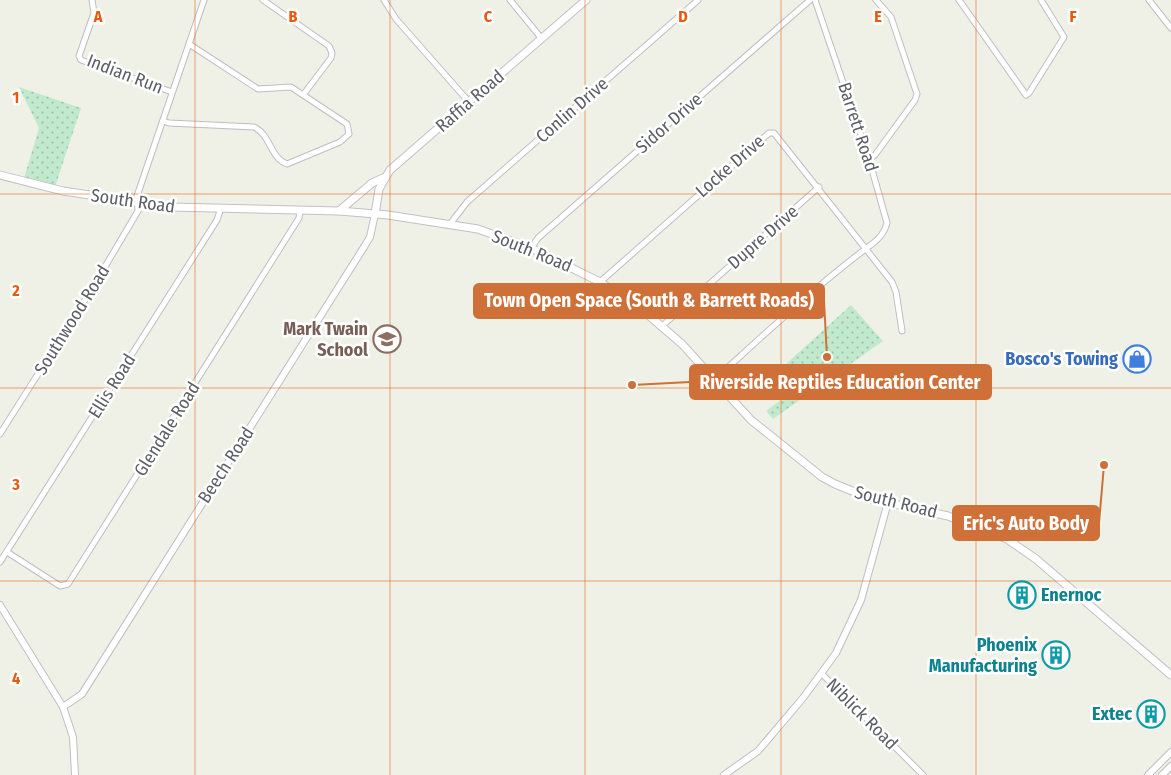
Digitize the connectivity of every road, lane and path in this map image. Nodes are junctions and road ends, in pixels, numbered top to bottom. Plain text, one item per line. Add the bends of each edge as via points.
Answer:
1 (92, 0) edge
2 (204, 0) edge
3 (263, 0) edge
4 (384, 0) edge
5 (510, 0) edge
6 (586, 0) edge
7 (698, 0) edge
8 (810, 0) edge
9 (816, 0) edge
10 (876, 0) edge
11 (959, 0) edge
12 (1041, 0) edge
13 (1149, 0) edge
14 (1171, 28) edge
15 (542, 39) junction
16 (188, 44) junction
17 (172, 92) junction
18 (303, 95) junction
19 (469, 102) junction
20 (163, 121) junction
21 (870, 159) junction
22 (0, 175) edge
23 (383, 178) junction
24 (819, 187) junction
25 (137, 204) junction
26 (221, 208) junction
27 (300, 211) junction
28 (340, 211) junction
29 (375, 214) junction
30 (450, 224) junction
31 (531, 248) junction
32 (866, 248) junction
33 (600, 282) junction
34 (662, 326) junction
35 (902, 331) dead end
36 (715, 379) junction
37 (0, 434) edge
38 (888, 502) junction
39 (7, 552) junction
40 (0, 562) edge
41 (0, 605) edge
42 (822, 674) junction
43 (1171, 675) edge
44 (62, 707) junction
45 (1171, 752) edge
46 (1171, 766) edge
47 (75, 775) edge
48 (724, 775) edge
49 (923, 775) edge
50 (1148, 775) edge
51 (1162, 775) edge

1 - 17 street, Indian Run via 94,13 79,56 81,60
2 - 16 street
3 - 18 street via 329,46 332,53
4 - 19 street via 396,19
5 - 15 street
6 - 15 main road, Raffia Road
7 - 30 street, Conlin Drive via 467,202
8 - 31 street, Sidor Drive via 538,238
9 - 21 street, Barrett Road
10 - 21 street via 891,17 917,94
11 - 12 street via 1026,95 1064,37
13 - 14 street
15 - 19 main road, Raffia Road
16 - 17 street
16 - 18 street via 258,89 291,88
17 - 20 street, Indian Run
18 - 20 street via 347,124 350,134 346,139 286,164 277,157 261,131 254,127
19 - 23 main road, Raffia Road
20 - 25 street, Indian Run
21 - 32 street, Barrett Road via 887,223 885,231
22 - 25 main road, South Road
23 - 28 main road, Raffia Road via 372,183
23 - 29 main road
24 - 32 street, Locke Drive
24 - 33 street, Locke Drive via 780,138 769,132
24 - 34 street, Dupre Drive
25 - 26 main road, South Road
25 - 37 street, Southwood Road via 138,211 112,256
26 - 27 main road, South Road
26 - 39 street, Ellis Road via 217,220
27 - 28 main road, South Road
27 - 39 street, Glendale Road via 300,218 68,584 60,586
28 - 29 main road, South Road
29 - 30 main road, South Road
29 - 44 street, Beech Road via 364,248 82,694
30 - 31 main road, South Road via 478,229
31 - 33 main road, South Road
32 - 35 street, Locke Drive via 885,271 896,292
32 - 36 street
33 - 34 main road, South Road
34 - 36 main road, South Road
36 - 38 main road, South Road via 751,420 818,474 850,491
38 - 42 street via 861,600
38 - 43 main road, South Road via 948,516 1007,539 1036,559
39 - 40 street, Ellis Road
41 - 44 street
42 - 48 street via 758,751
42 - 49 street, Niblick Road
44 - 47 street via 73,737
45 - 50 street
46 - 51 street

